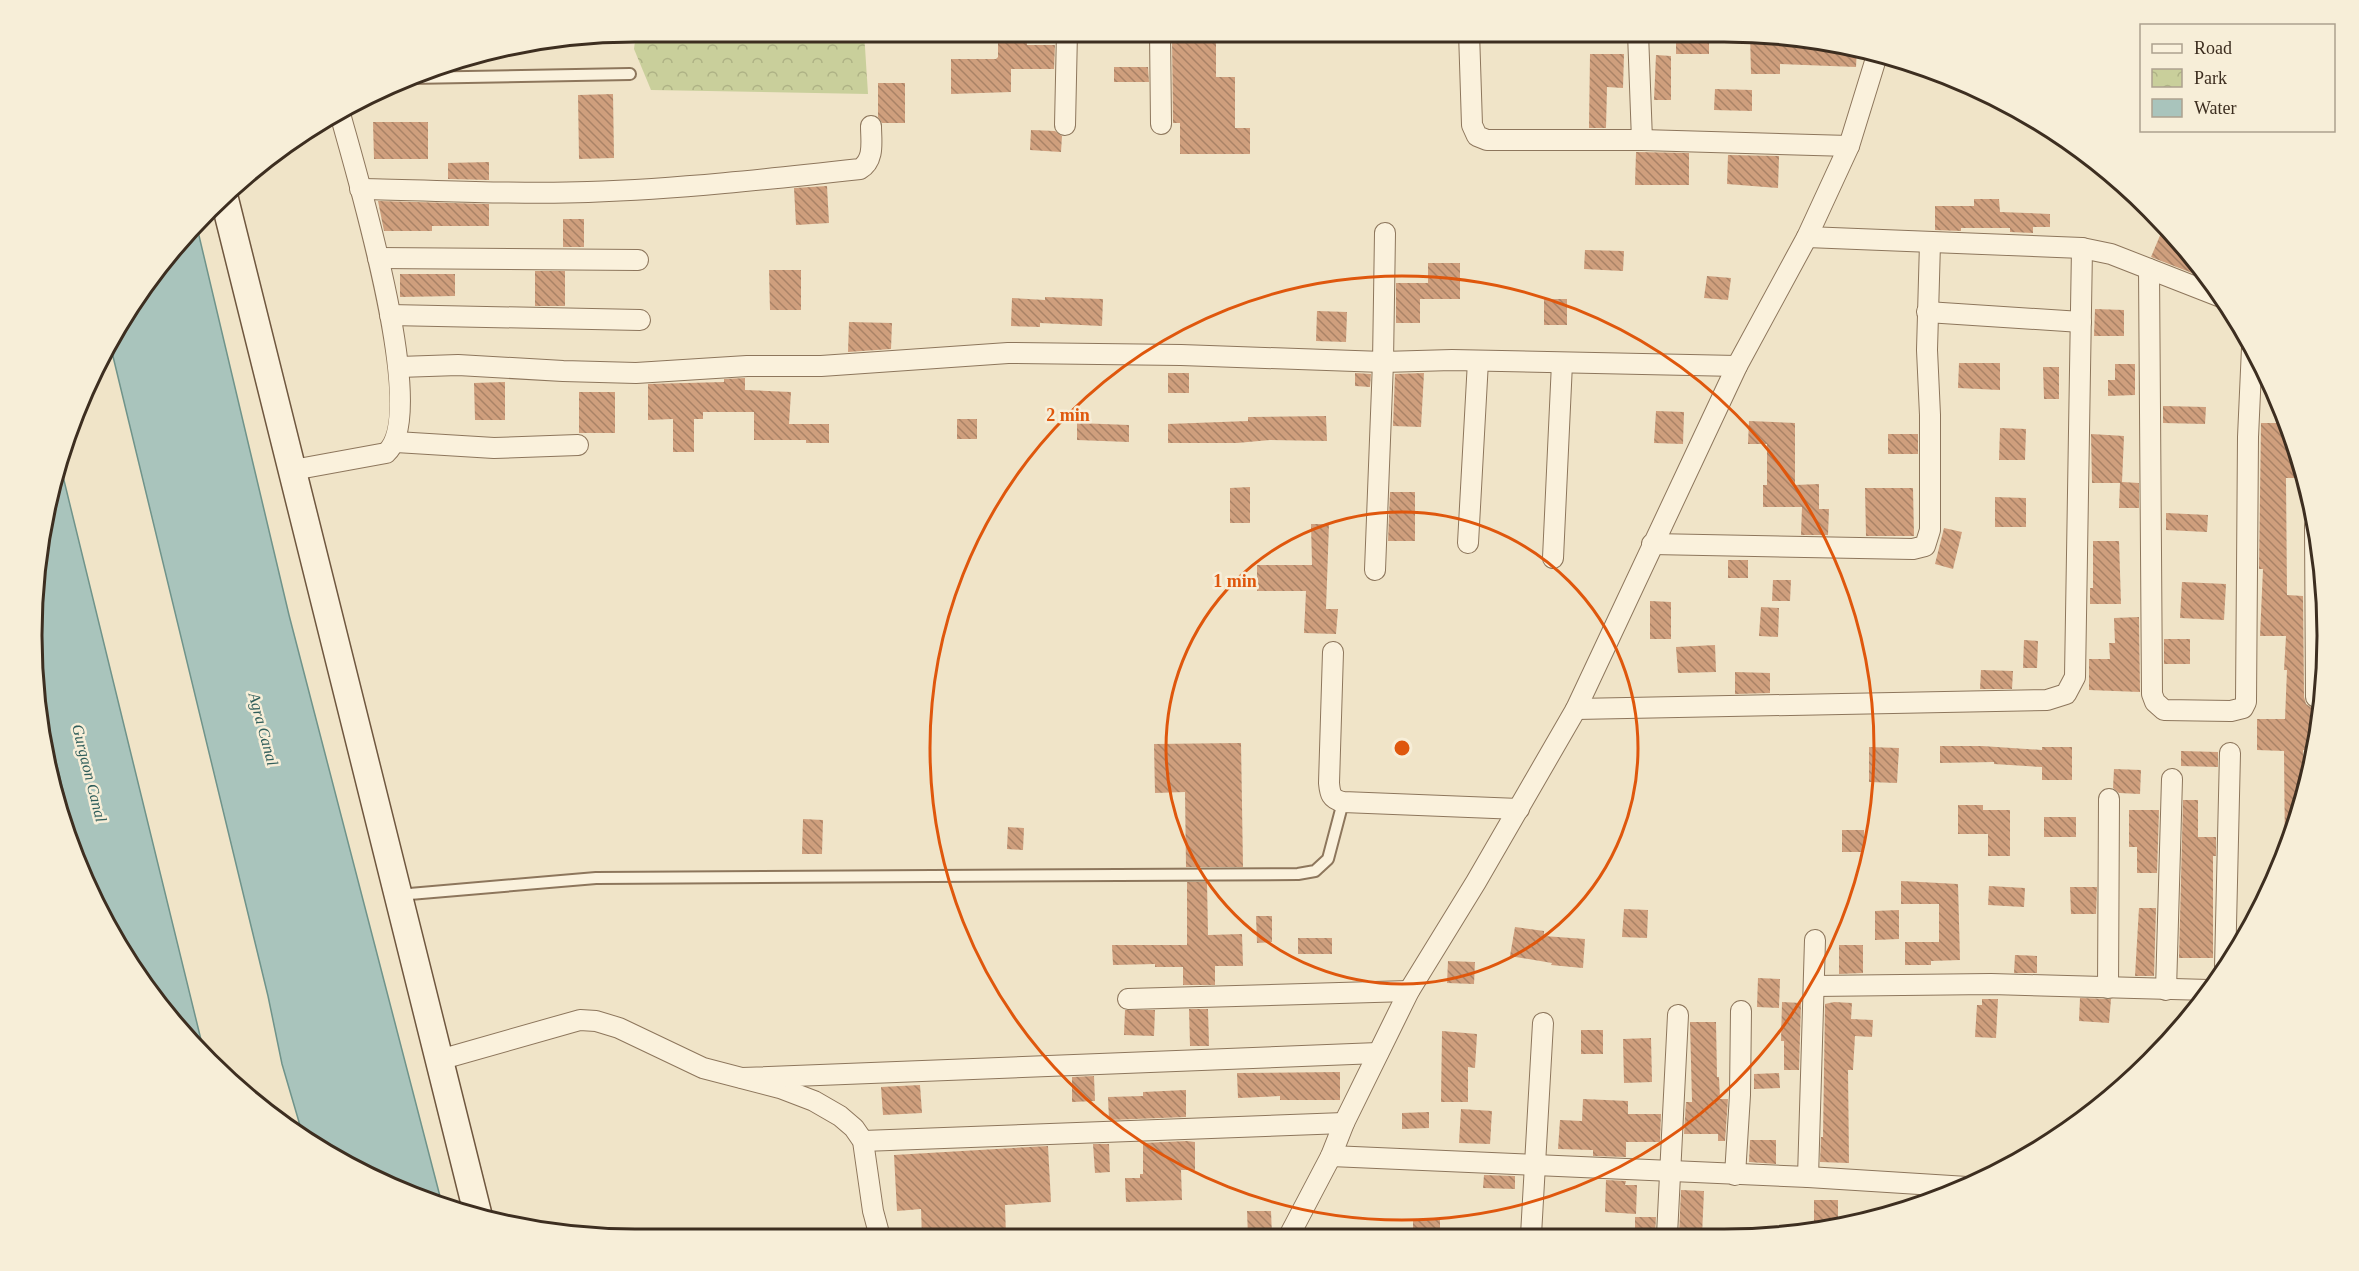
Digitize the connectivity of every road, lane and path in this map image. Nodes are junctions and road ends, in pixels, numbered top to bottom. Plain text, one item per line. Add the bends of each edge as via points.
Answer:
1 (1066, 42) edge
2 (1160, 42) edge
3 (1469, 42) edge
4 (1638, 42) edge
5 (1875, 62) edge
6 (630, 74) dead end
7 (433, 78) edge
8 (342, 120) edge
9 (1161, 124) dead end
10 (1065, 125) dead end
11 (871, 126) dead end
12 (1642, 140) junction
13 (1849, 146) junction
14 (360, 189) junction
15 (226, 206) edge
16 (1385, 233) dead end
17 (1807, 237) junction
18 (1929, 243) junction
19 (2082, 248) junction
20 (378, 258) junction
21 (638, 260) dead end
22 (2149, 269) junction
23 (2206, 291) edge
24 (1928, 312) junction
25 (390, 315) junction
26 (640, 320) dead end
27 (2081, 322) junction
28 (1478, 361) junction
29 (1383, 362) junction
30 (1562, 363) junction
31 (2251, 365) edge
32 (1737, 366) junction
33 (399, 367) junction
34 (396, 442) junction
35 (578, 445) dead end
36 (293, 470) junction
37 (1468, 543) dead end
38 (1652, 544) junction
39 (1552, 558) dead end
40 (1375, 570) dead end
41 (2315, 584) edge
42 (1333, 652) dead end
43 (2316, 676) edge
44 (1576, 709) junction
45 (2230, 753) dead end
46 (2172, 778) dead end
47 (2109, 800) dead end
48 (1342, 802) junction
49 (1519, 809) junction
50 (398, 895) junction
51 (1815, 940) dead end
52 (2225, 951) edge
53 (1814, 986) junction
54 (2108, 988) junction
55 (2166, 990) junction
56 (2199, 990) edge
57 (1409, 991) junction
58 (1128, 999) dead end
59 (1741, 1011) dead end
60 (1678, 1015) dead end
61 (1543, 1023) dead end
62 (1378, 1053) junction
63 (439, 1060) junction
64 (742, 1078) junction
65 (1344, 1123) junction
66 (863, 1141) junction
67 (1331, 1156) junction
68 (1534, 1166) junction
69 (1670, 1172) junction
70 (1734, 1175) junction
71 (1808, 1177) junction
72 (1946, 1186) edge
73 (476, 1207) edge
74 (878, 1229) edge
75 (1293, 1229) edge
76 (1531, 1229) edge
77 (1667, 1229) edge

1 - 10 street
2 - 9 street
3 - 12 street via 1472,124 1477,136 1492,141
4 - 12 street
5 - 13 street
6 - 7 lane
8 - 14 street
11 - 14 street via 870,156 860,169 612,191
12 - 13 street
13 - 17 street
14 - 20 street
15 - 36 street
16 - 29 street
17 - 18 street
17 - 32 street
18 - 19 street
18 - 24 street
19 - 22 street
19 - 27 street
20 - 21 street
20 - 25 street
22 - 23 street
22 - 31 street via 2152,694 2164,710 2231,711 2243,708 2246,702
24 - 27 street
24 - 38 street via 1930,530 1925,546 1913,549
25 - 26 street
25 - 33 street
27 - 44 street via 2075,677 2066,694 2047,700
28 - 29 street
28 - 30 street
28 - 37 street
29 - 33 street via 1008,353 636,373 458,365
29 - 40 street
30 - 32 street
30 - 39 street
32 - 38 street
33 - 34 street via 400,422
34 - 35 street via 494,448
34 - 36 street via 379,456
36 - 50 street
38 - 44 street
41 - 43 street
42 - 48 street via 1329,783 1334,800
44 - 49 street
45 - 52 street
46 - 55 street
47 - 54 street
48 - 49 street
48 - 50 lane via 1328,859 1315,871 1298,874 607,878
49 - 57 street
50 - 63 street
51 - 53 street
53 - 54 street via 1991,984
53 - 71 street
54 - 55 street
55 - 56 street
57 - 58 street
57 - 62 street
59 - 70 street
60 - 69 street
61 - 68 street
62 - 64 street
62 - 65 street
63 - 64 street via 580,1020 620,1028 703,1068
63 - 73 street
64 - 66 street via 814,1101 840,1116
65 - 66 street
65 - 67 street
66 - 74 street
67 - 68 street
67 - 75 street
68 - 69 street
68 - 76 street
69 - 70 street
69 - 77 street
70 - 71 street
71 - 72 street

